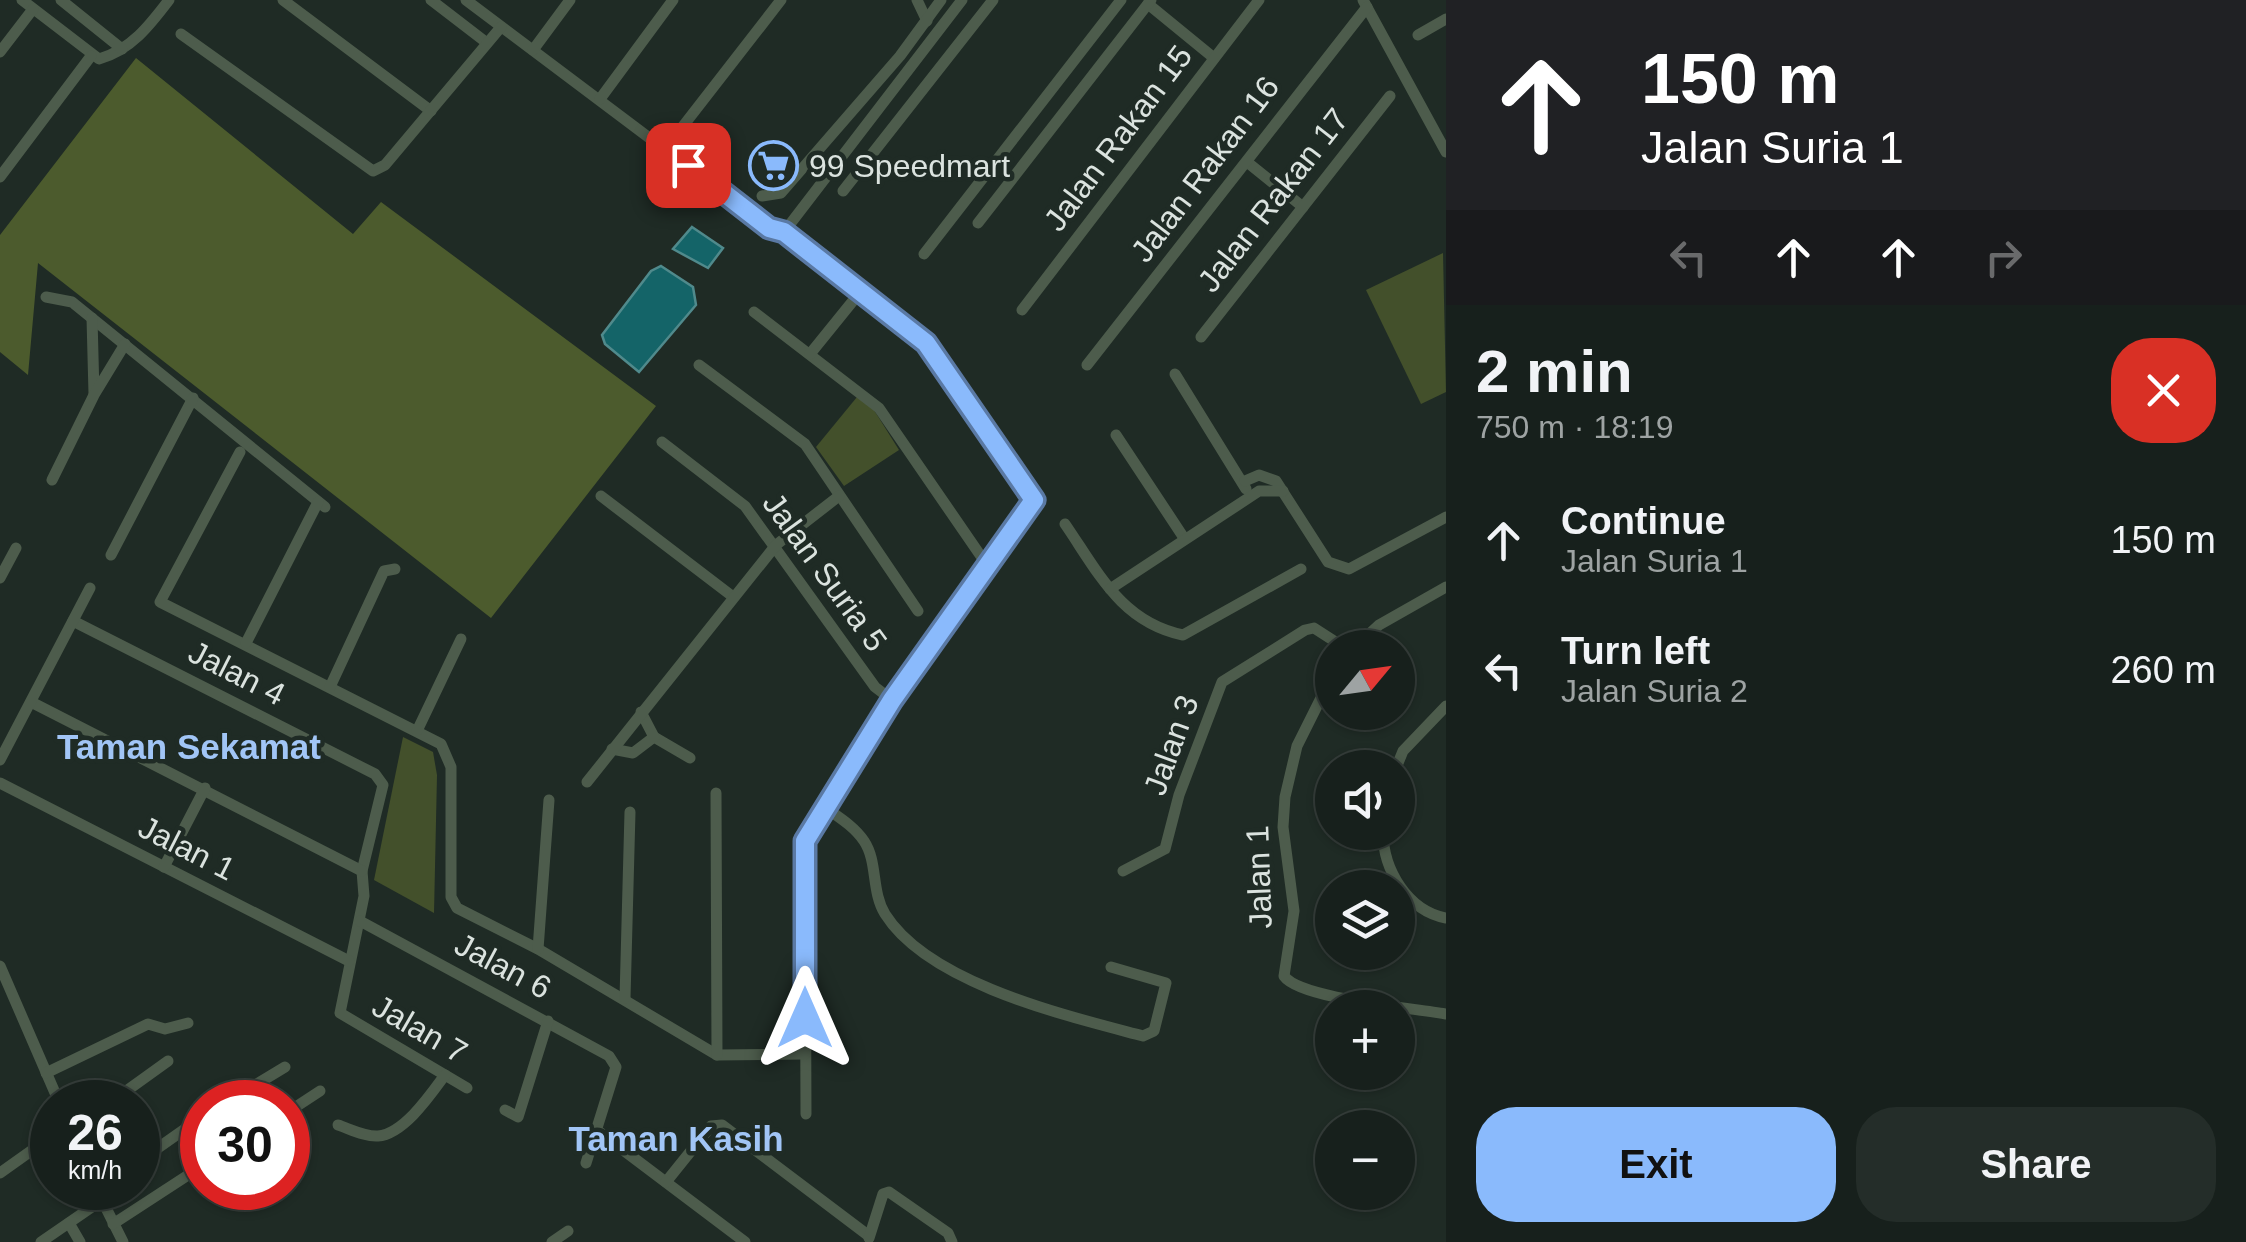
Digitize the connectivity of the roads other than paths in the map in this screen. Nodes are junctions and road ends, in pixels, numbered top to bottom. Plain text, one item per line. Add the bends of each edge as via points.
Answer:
1 (22, 0) edge
2 (61, 0) edge
3 (169, 0) edge
4 (282, 0) edge
5 (431, 0) edge
6 (466, 0) edge
7 (570, 0) edge
8 (672, 0) edge
9 (781, 0) edge
10 (918, 0) edge
11 (942, 0) edge
12 (962, 0) edge
13 (993, 0) edge
14 (1121, 0) edge
15 (1259, 0) edge
16 (1150, 2) edge
17 (1365, 4) edge
18 (33, 9) junction
19 (1446, 19) edge
20 (927, 21) junction
21 (501, 27) junction
22 (181, 34) dead end
23 (1418, 36) dead end
24 (487, 44) junction
25 (122, 48) junction
26 (532, 50) junction
27 (0, 52) edge
28 (91, 56) junction
29 (1214, 58) junction
30 (1390, 96) dead end
31 (600, 99) junction
32 (858, 104) junction
33 (430, 111) junction
34 (873, 116) junction
35 (862, 130) junction
36 (881, 144) junction
37 (666, 148) junction
38 (1446, 152) edge
39 (808, 161) junction
40 (1247, 162) junction
41 (827, 175) junction
42 (0, 177) edge
43 (843, 191) dead end
44 (972, 192) junction
45 (762, 196) dead end
46 (1303, 206) junction
47 (991, 207) junction
48 (978, 223) dead end
49 (784, 232) junction
50 (924, 254) dead end
51 (861, 292) junction
52 (46, 297) dead end
53 (1022, 310) dead end
54 (754, 312) dead end
55 (92, 318) junction
56 (1200, 337) dead end
57 (125, 344) junction
58 (810, 354) junction
59 (699, 365) dead end
60 (1087, 365) dead end
61 (1175, 374) dead end
62 (94, 395) junction
63 (193, 398) junction
64 (1116, 435) dead end
65 (662, 442) dead end
66 (240, 452) dead end
67 (52, 480) dead end
68 (1244, 481) junction
69 (1283, 491) junction
70 (601, 496) dead end
71 (840, 496) junction
72 (1243, 502) junction
73 (1446, 517) edge
74 (1065, 524) dead end
75 (1184, 538) junction
76 (776, 544) junction
77 (16, 548) dead end
78 (111, 554) dead end
79 (987, 565) junction
80 (395, 569) dead end
81 (1301, 569) dead end
82 (0, 578) edge
83 (1446, 587) edge
84 (90, 588) dead end
85 (1110, 589) junction
86 (732, 596) junction
87 (918, 611) dead end
88 (73, 622) junction
89 (1317, 630) edge
90 (1374, 630) edge
91 (461, 639) dead end
92 (246, 643) junction
93 (330, 687) junction
94 (892, 700) junction
95 (32, 703) junction
96 (1446, 706) edge
97 (1315, 710) edge
98 (641, 712) junction
99 (417, 731) junction
100 (654, 737) junction
101 (5, 740) edge
102 (612, 749) junction
103 (1405, 750) edge
104 (690, 758) dead end
105 (0, 760) edge
106 (586, 782) dead end
107 (0, 783) edge
108 (205, 788) junction
109 (716, 793) dead end
110 (548, 800) dead end
111 (823, 806) junction
112 (630, 812) dead end
113 (1387, 850) edge
114 (164, 867) junction
115 (362, 871) junction
116 (1122, 871) dead end
117 (1446, 918) edge
118 (360, 920) junction
119 (538, 949) junction
120 (348, 962) junction
121 (0, 966) edge
122 (1171, 966) dead end
123 (1111, 967) dead end
124 (1166, 982) junction
125 (625, 998) junction
126 (1446, 1014) edge
127 (188, 1022) dead end
128 (548, 1022) junction
129 (805, 1054) junction
130 (717, 1055) junction
131 (168, 1061) dead end
132 (285, 1067) dead end
133 (46, 1073) junction
134 (446, 1076) junction
135 (49, 1080) edge
136 (141, 1080) edge
137 (263, 1080) edge
138 (467, 1088) dead end
139 (320, 1091) dead end
140 (310, 1098) edge
141 (505, 1110) dead end
142 (806, 1114) dead end
143 (338, 1125) dead end
144 (598, 1131) junction
145 (30, 1152) edge
146 (586, 1163) dead end
147 (0, 1173) edge
148 (180, 1180) edge
149 (666, 1182) junction
150 (80, 1210) edge
151 (107, 1210) edge
152 (68, 1222) junction
153 (113, 1224) junction
154 (568, 1231) dead end
155 (868, 1239) edge
156 (42, 1242) edge
157 (80, 1242) edge
158 (122, 1242) edge
159 (552, 1242) edge
160 (746, 1242) edge
161 (952, 1242) edge

1 - 18 street
2 - 25 street
3 - 25 street via 144,33
4 - 33 street
5 - 24 street
6 - 21 street
7 - 26 street
8 - 31 street
9 - 37 street
10 - 20 street
11 - 20 street
12 - 34 street
13 - 36 street
14 - 44 street
15 - 29 street, Jalan Rakan 15
16 - 29 street
16 - 47 street
17 - 38 street
17 - 40 street, Jalan Rakan 16
18 - 27 street
18 - 28 street
19 - 23 street
20 - 32 street
21 - 24 street
21 - 26 street
22 - 33 street via 374,171
24 - 33 street
25 - 28 street
26 - 31 street
28 - 42 street
29 - 53 street, Jalan Rakan 15
30 - 46 street, Jalan Rakan 17
31 - 37 street
32 - 34 street
32 - 39 street
34 - 35 street
35 - 36 street
35 - 41 street
36 - 43 street
37 - 49 street via 769,228
39 - 41 street
39 - 45 street via 780,193
40 - 46 street
40 - 60 street, Jalan Rakan 16
41 - 49 street
44 - 47 street
44 - 50 street
46 - 56 street, Jalan Rakan 17
47 - 48 street
49 - 51 street
51 - 58 street
51 - 79 street via 926,343 1034,500
52 - 55 street via 64,297
54 - 58 street
55 - 57 street
55 - 62 street
57 - 62 street
57 - 63 street
58 - 79 street via 879,408
59 - 71 street via 809,449
61 - 68 street
62 - 67 street
63 - 78 street
63 - 92 street via 322,504
64 - 75 street
65 - 76 street, Jalan Suria 5 via 745,506
66 - 92 street via 160,602
68 - 69 street via 1270,476
68 - 72 street
69 - 72 street via 1259,491
69 - 73 street via 1338,568
70 - 86 street
71 - 76 street
71 - 87 street
72 - 75 street
74 - 85 street
75 - 85 street
76 - 86 street
76 - 94 street, Jalan Suria 5 via 875,687
77 - 82 street
79 - 94 street
80 - 93 street via 384,571
81 - 85 street via 1183,634 1119,604
83 - 90 street
84 - 88 street
86 - 98 street
88 - 95 street
88 - 115 street, Jalan 4 via 375,774 382,785
89 - 116 street, Jalan 3 via 1305,630 1222,682 1164,848
91 - 99 street
92 - 93 street
93 - 99 street
94 - 111 street
95 - 101 street
95 - 108 street
96 - 103 street
97 - 126 street, Jalan 1 via 1297,746 1285,797 1294,910 1284,976 1314,992
98 - 100 street
98 - 102 street
99 - 119 street via 441,744 451,767 451,897 458,908
100 - 102 street via 633,753
100 - 104 street
101 - 105 street
102 - 106 street
107 - 114 street, Jalan 1
108 - 114 street
108 - 115 street
109 - 130 street
110 - 119 street
111 - 124 street via 866,844 874,889 897,930 978,982 1024,1004 1144,1036 1154,1031
111 - 129 street via 805,841
112 - 125 street
113 - 117 street via 1406,895
114 - 120 street, Jalan 1
115 - 118 street
118 - 120 street
118 - 128 street, Jalan 6
119 - 125 street
120 - 134 street, Jalan 7 via 340,1013
121 - 133 street
122 - 124 street
123 - 124 street
125 - 130 street
127 - 133 street via 165,1029 148,1024
128 - 141 street via 518,1117
128 - 144 street, Jalan 6 via 616,1067
129 - 130 street
129 - 142 street
131 - 136 street
132 - 137 street
133 - 135 street
134 - 138 street, Jalan 7
134 - 143 street via 386,1134 374,1137
139 - 140 street
144 - 146 street
144 - 149 street
145 - 147 street
148 - 153 street
149 - 155 street via 711,1126 722,1126
149 - 160 street
150 - 152 street
151 - 153 street
152 - 156 street
152 - 157 street
153 - 158 street
154 - 159 street
155 - 161 street via 889,1192

